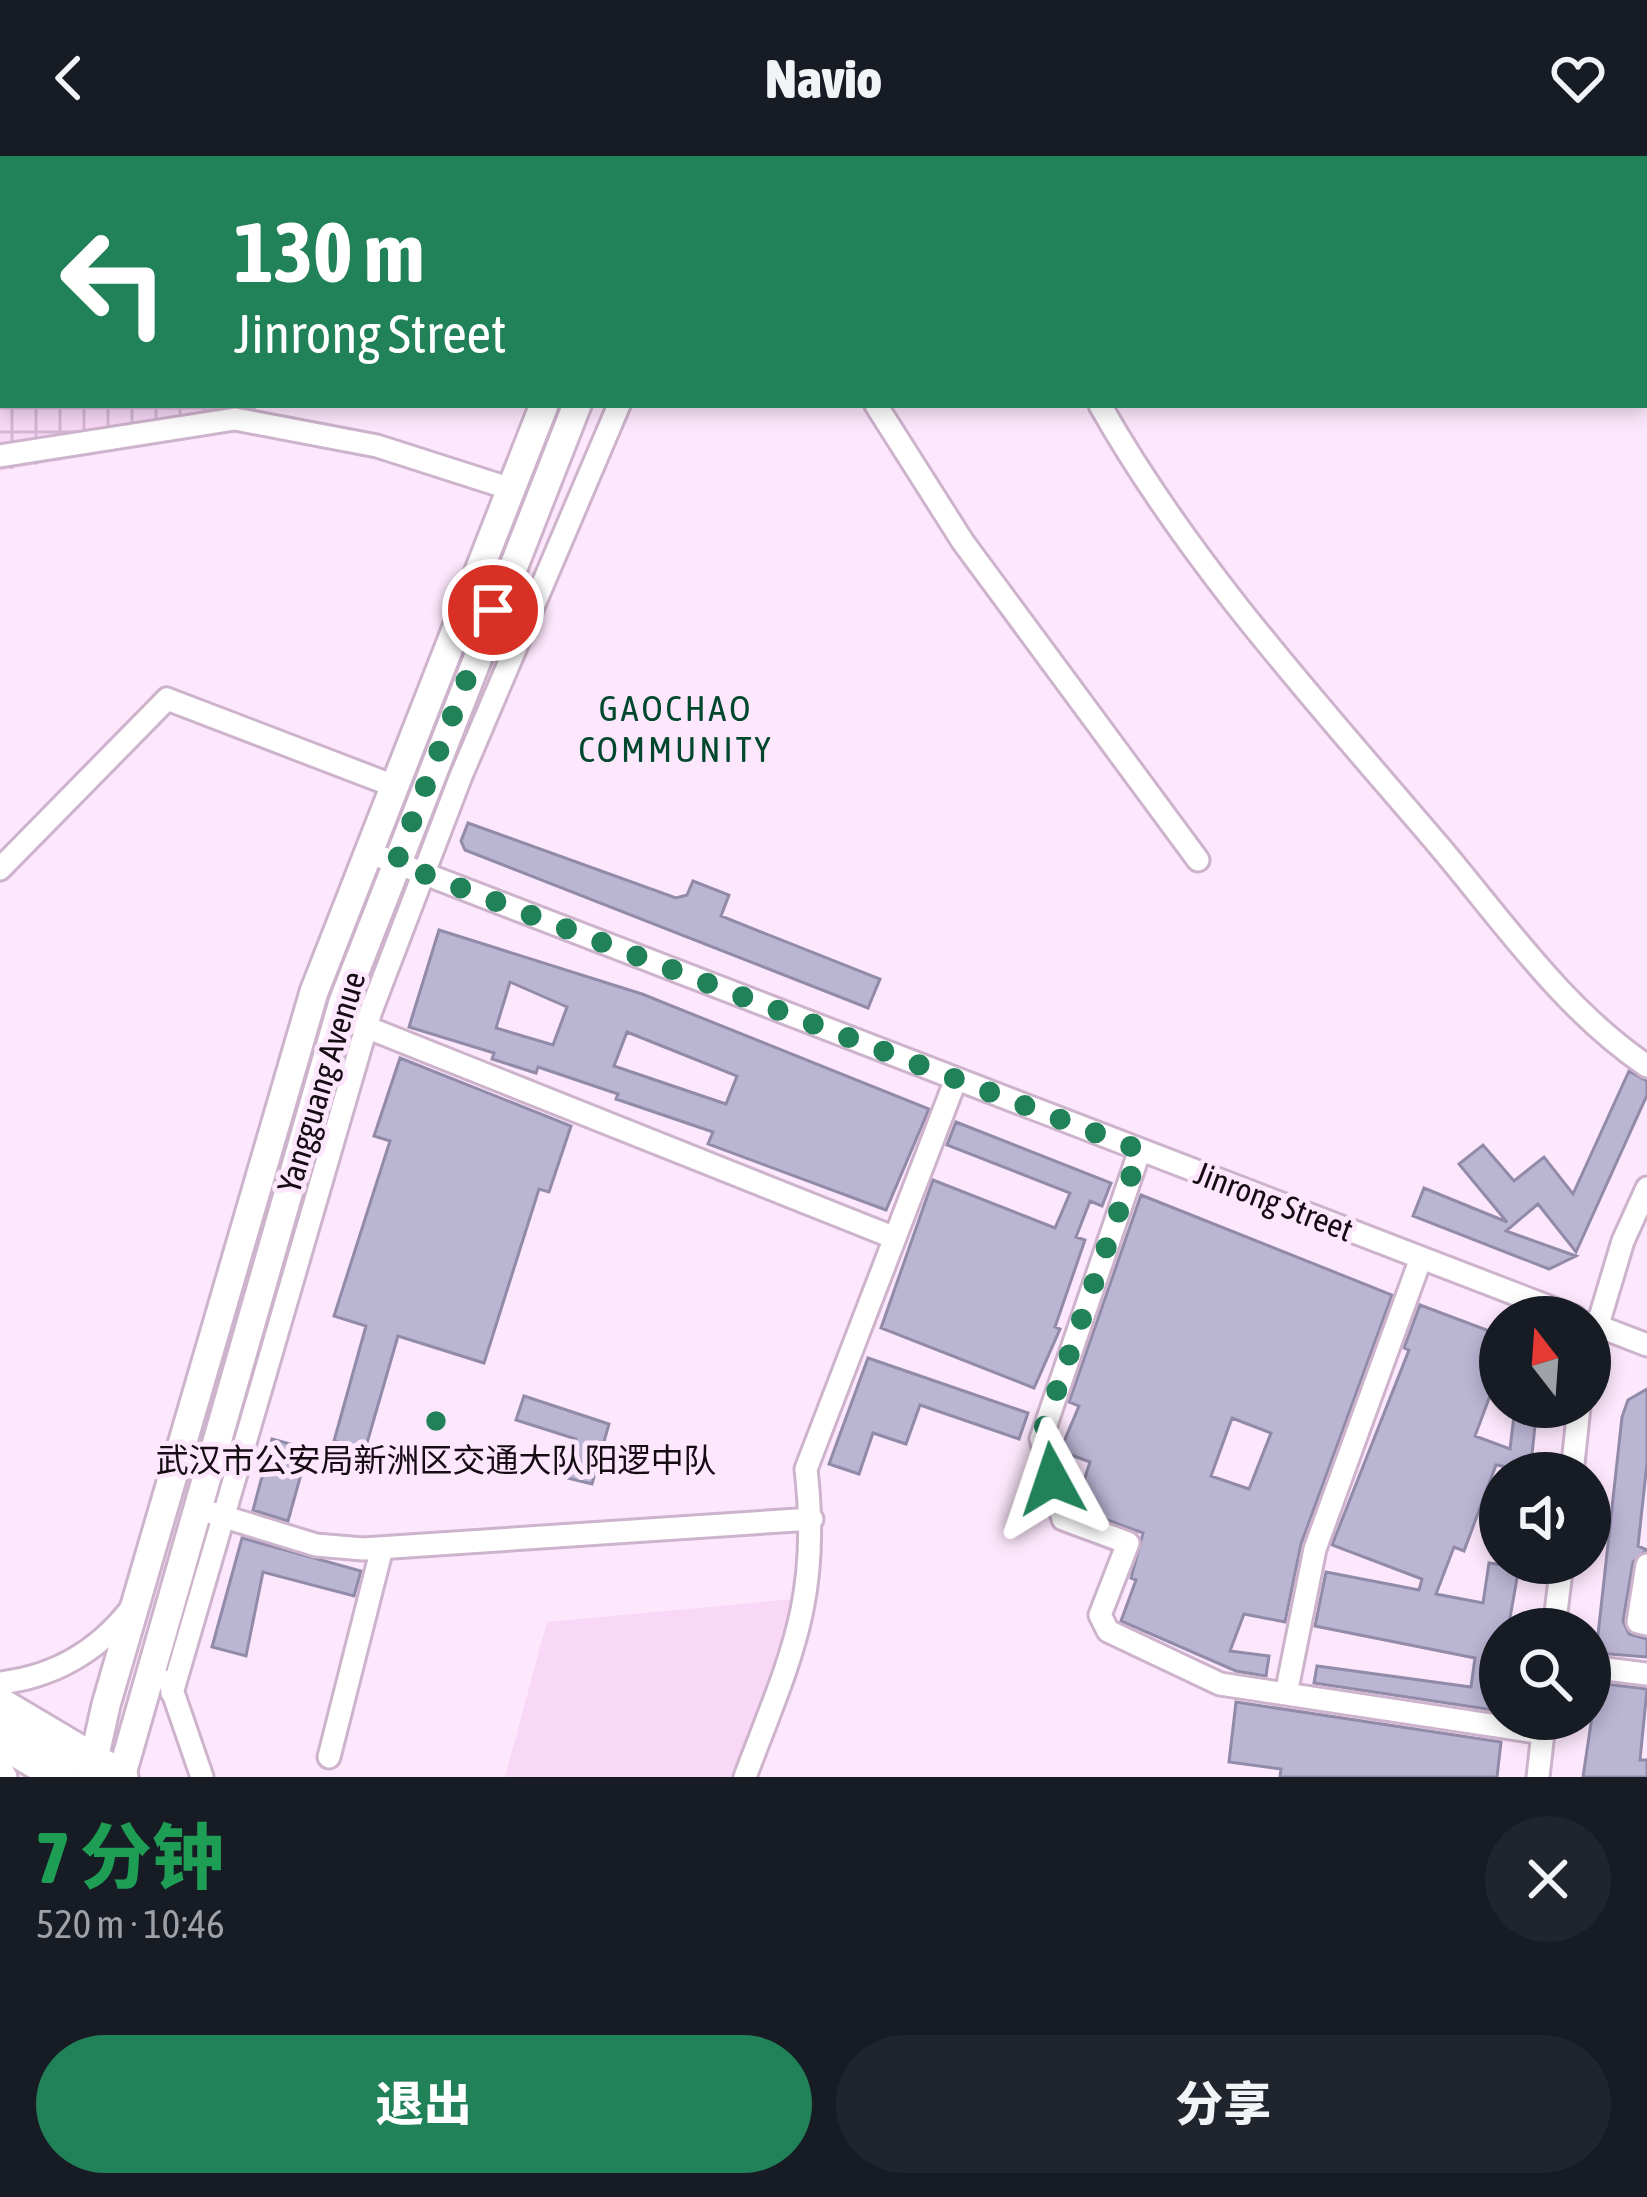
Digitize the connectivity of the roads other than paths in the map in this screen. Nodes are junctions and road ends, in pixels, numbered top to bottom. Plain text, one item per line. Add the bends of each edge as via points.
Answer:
1 (543, 408) edge
2 (576, 408) edge
3 (618, 408) edge
4 (877, 408) edge
5 (1102, 408) edge
6 (0, 456) edge
7 (508, 488) junction
8 (394, 786) junction
9 (368, 852) junction
10 (1198, 860) dead end
11 (396, 863) junction
12 (0, 869) edge
13 (423, 873) junction
14 (339, 1016) junction
15 (366, 1027) junction
16 (1647, 1066) edge
17 (956, 1078) junction
18 (1140, 1150) junction
19 (1647, 1188) edge
20 (895, 1238) junction
21 (1421, 1258) junction
22 (1520, 1296) edge
23 (1604, 1296) edge
24 (1611, 1331) edge
25 (1647, 1345) edge
26 (194, 1508) junction
27 (222, 1516) junction
28 (812, 1519) junction
29 (382, 1548) junction
30 (1647, 1565) edge
31 (137, 1600) junction
32 (161, 1624) junction
33 (1647, 1624) edge
34 (1611, 1670) edge
35 (1647, 1674) edge
36 (0, 1683) edge
37 (172, 1694) junction
38 (1286, 1694) junction
39 (0, 1705) edge
40 (1479, 1718) edge
41 (0, 1740) edge
42 (1542, 1740) edge
43 (328, 1757) dead end
44 (0, 1767) edge
45 (101, 1771) edge
46 (6, 1777) edge
47 (62, 1777) edge
48 (202, 1777) edge
49 (745, 1777) edge
50 (1538, 1777) edge

1 - 7 main road, Yangguang Avenue
2 - 11 main road, Yangguang Avenue
3 - 13 street
4 - 10 street via 963,542
5 - 16 street via 1180,531 1348,740 1588,1022
6 - 7 street via 235,419 377,446
7 - 8 main road, Yangguang Avenue
8 - 9 main road, Yangguang Avenue
8 - 12 street via 167,699
9 - 11 street, Jinrong Street
9 - 31 main road, Yangguang Avenue via 314,992
11 - 13 street, Jinrong Street
11 - 14 main road, Yangguang Avenue
13 - 15 street
13 - 17 street, Jinrong Street
14 - 15 street
14 - 26 main road, Yangguang Avenue
15 - 20 street
15 - 27 street
17 - 18 street, Jinrong Street
17 - 20 street
18 - 21 street, Jinrong Street
18 - 38 street via 1040,1439 1063,1520 1128,1543 1100,1615 1108,1631 1220,1684
19 - 23 street
20 - 28 street via 806,1469
21 - 22 street, Jinrong Street
21 - 38 street via 1315,1550
24 - 25 street
26 - 27 street
26 - 32 main road, Yangguang Avenue
27 - 29 street via 316,1545
27 - 37 street
28 - 29 street
28 - 49 street via 804,1623
29 - 43 street
30 - 33 street via 1638,1622
31 - 36 street via 82,1655 46,1674
31 - 45 main road, Yangguang Avenue
32 - 37 street
32 - 45 main road, Yangguang Avenue
34 - 35 street
37 - 48 street
38 - 40 street
39 - 45 highway
41 - 47 highway
42 - 50 street
44 - 46 street

